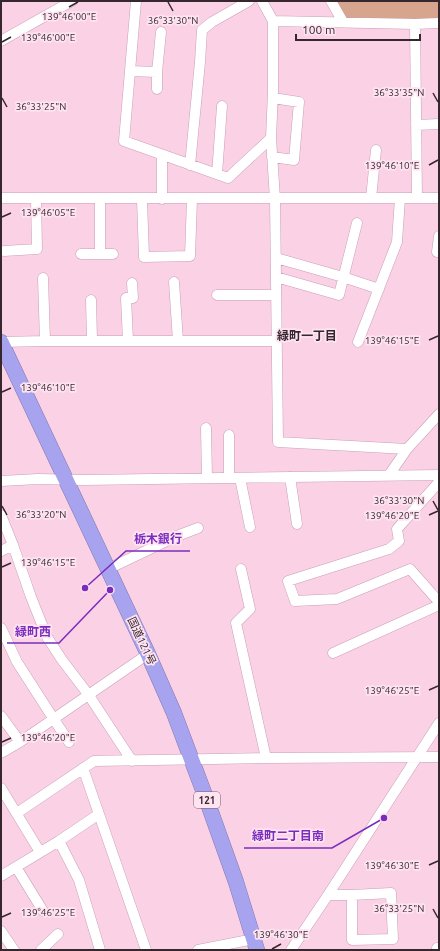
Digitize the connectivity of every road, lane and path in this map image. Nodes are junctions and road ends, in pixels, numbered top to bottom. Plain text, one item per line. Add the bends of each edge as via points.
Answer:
1 (72, 1) edge
2 (136, 1) edge
3 (249, 1) edge
4 (262, 1) edge
5 (331, 1) edge
6 (274, 21) junction
7 (343, 22) junction
8 (439, 23) edge
9 (415, 24) junction
10 (161, 32) dead end
11 (1, 41) edge
12 (130, 71) junction
13 (157, 72) junction
14 (156, 89) dead end
15 (272, 98) junction
16 (222, 106) dead end
17 (439, 124) edge
18 (416, 125) junction
19 (271, 138) junction
20 (376, 150) dead end
21 (162, 155) junction
22 (272, 157) junction
23 (190, 165) junction
24 (217, 174) junction
25 (1, 198) edge
26 (36, 198) junction
27 (100, 198) junction
28 (371, 198) junction
29 (400, 198) junction
30 (417, 198) junction
31 (439, 198) edge
32 (142, 199) junction
33 (162, 199) junction
34 (192, 199) junction
35 (275, 199) junction
36 (357, 223) dead end
37 (439, 236) edge
38 (4, 251) dead end
39 (437, 252) dead end
40 (81, 254) dead end
41 (100, 254) junction
42 (113, 254) dead end
43 (276, 258) junction
44 (276, 277) junction
45 (343, 277) junction
46 (43, 278) dead end
47 (174, 282) dead end
48 (132, 283) dead end
49 (379, 289) junction
50 (217, 295) dead end
51 (276, 295) junction
52 (91, 300) dead end
53 (92, 340) junction
54 (45, 341) junction
55 (128, 341) junction
56 (178, 341) junction
57 (277, 341) junction
58 (1, 342) edge
59 (358, 342) dead end
60 (439, 414) edge
61 (206, 428) dead end
62 (229, 435) dead end
63 (407, 449) junction
64 (389, 475) junction
65 (439, 475) edge
66 (290, 477) junction
67 (207, 478) junction
68 (229, 478) junction
69 (240, 478) junction
70 (66, 479) junction
71 (1, 481) edge
72 (439, 482) edge
73 (1, 515) edge
74 (297, 524) dead end
75 (250, 527) dead end
76 (198, 528) dead end
77 (13, 545) junction
78 (1, 552) edge
79 (108, 569) junction
80 (241, 569) dead end
81 (439, 602) edge
82 (439, 606) edge
83 (1, 628) edge
84 (148, 654) junction
85 (333, 654) dead end
86 (88, 694) junction
87 (1, 716) edge
88 (53, 718) junction
89 (439, 722) edge
90 (20, 742) junction
91 (69, 742) dead end
92 (1, 753) edge
93 (266, 758) junction
94 (417, 758) junction
95 (439, 758) edge
96 (192, 760) junction
97 (132, 761) junction
98 (83, 768) junction
99 (1, 788) edge
100 (17, 813) junction
101 (100, 814) junction
102 (59, 841) junction
103 (40, 852) junction
104 (16, 867) junction
105 (1, 876) edge
106 (328, 895) junction
107 (352, 895) junction
108 (43, 911) dead end
109 (1, 931) edge
110 (58, 934) dead end
111 (255, 945) edge
112 (14, 950) edge
113 (42, 950) edge
114 (100, 950) edge
115 (146, 950) edge
116 (198, 950) edge
117 (291, 950) edge

1 - 11 street
2 - 12 street
3 - 23 street via 202,30
4 - 6 street
5 - 7 street
6 - 7 street
6 - 15 street
7 - 9 street
8 - 9 street
9 - 18 street
10 - 13 street
12 - 13 street
12 - 21 street via 124,141
13 - 14 street
15 - 19 street
15 - 22 street via 299,102 294,160
16 - 24 street
17 - 18 street
18 - 30 street
19 - 22 street
19 - 24 street via 228,178
20 - 28 street
21 - 23 street
21 - 33 street
22 - 35 street
23 - 24 street
25 - 26 street
26 - 27 street
26 - 38 street via 37,249
27 - 32 street
27 - 41 street
28 - 29 street
28 - 35 street
29 - 30 street
29 - 49 street via 397,242
30 - 31 street
32 - 33 street
32 - 34 street via 144,257 190,256
33 - 34 street
34 - 35 street
35 - 43 street
36 - 45 street
37 - 39 street
40 - 41 street
41 - 42 street
43 - 44 street
43 - 45 street
44 - 45 street via 339,295
44 - 51 street
45 - 49 street
46 - 54 street
47 - 56 street
48 - 55 street via 132,298 126,298
49 - 59 street
50 - 51 street
51 - 57 street
52 - 53 street
53 - 54 street
53 - 55 street
54 - 58 street
55 - 56 street
56 - 57 street
57 - 63 street via 278,442
58 - 70 highway, 国道121号 / 121
60 - 63 street
61 - 67 street
62 - 68 street
63 - 64 street
64 - 65 street
64 - 66 street
66 - 69 street
66 - 74 street
67 - 68 street
67 - 70 street
68 - 69 street
69 - 75 street
70 - 71 street
70 - 79 highway, 国道121号 / 121
72 - 81 street via 397,530 399,541 388,549 288,581 295,601 337,599 410,569
73 - 77 street
76 - 79 street
77 - 78 street
77 - 86 street via 47,637
79 - 84 highway, 国道121号 / 121
80 - 93 street via 250,609 236,623
82 - 85 street
83 - 88 street via 17,662
84 - 86 street
84 - 96 highway, 国道121号 / 121
86 - 88 street
86 - 97 street
87 - 90 street
88 - 90 street
88 - 91 street
89 - 94 street
90 - 92 street
93 - 94 street
93 - 96 street
94 - 95 street
94 - 106 street
96 - 97 street
96 - 111 highway, 国道121号 / 121 via 236,882
97 - 98 street via 94,761
98 - 100 street
98 - 101 street
99 - 100 street
100 - 103 street
101 - 102 street
101 - 115 street
102 - 103 street
102 - 114 street via 79,880
103 - 104 street
104 - 105 street
104 - 108 street
106 - 107 street
106 - 117 street
107 - 107 street via 391,893 393,939 352,940
109 - 112 street
110 - 113 street
111 - 116 street

